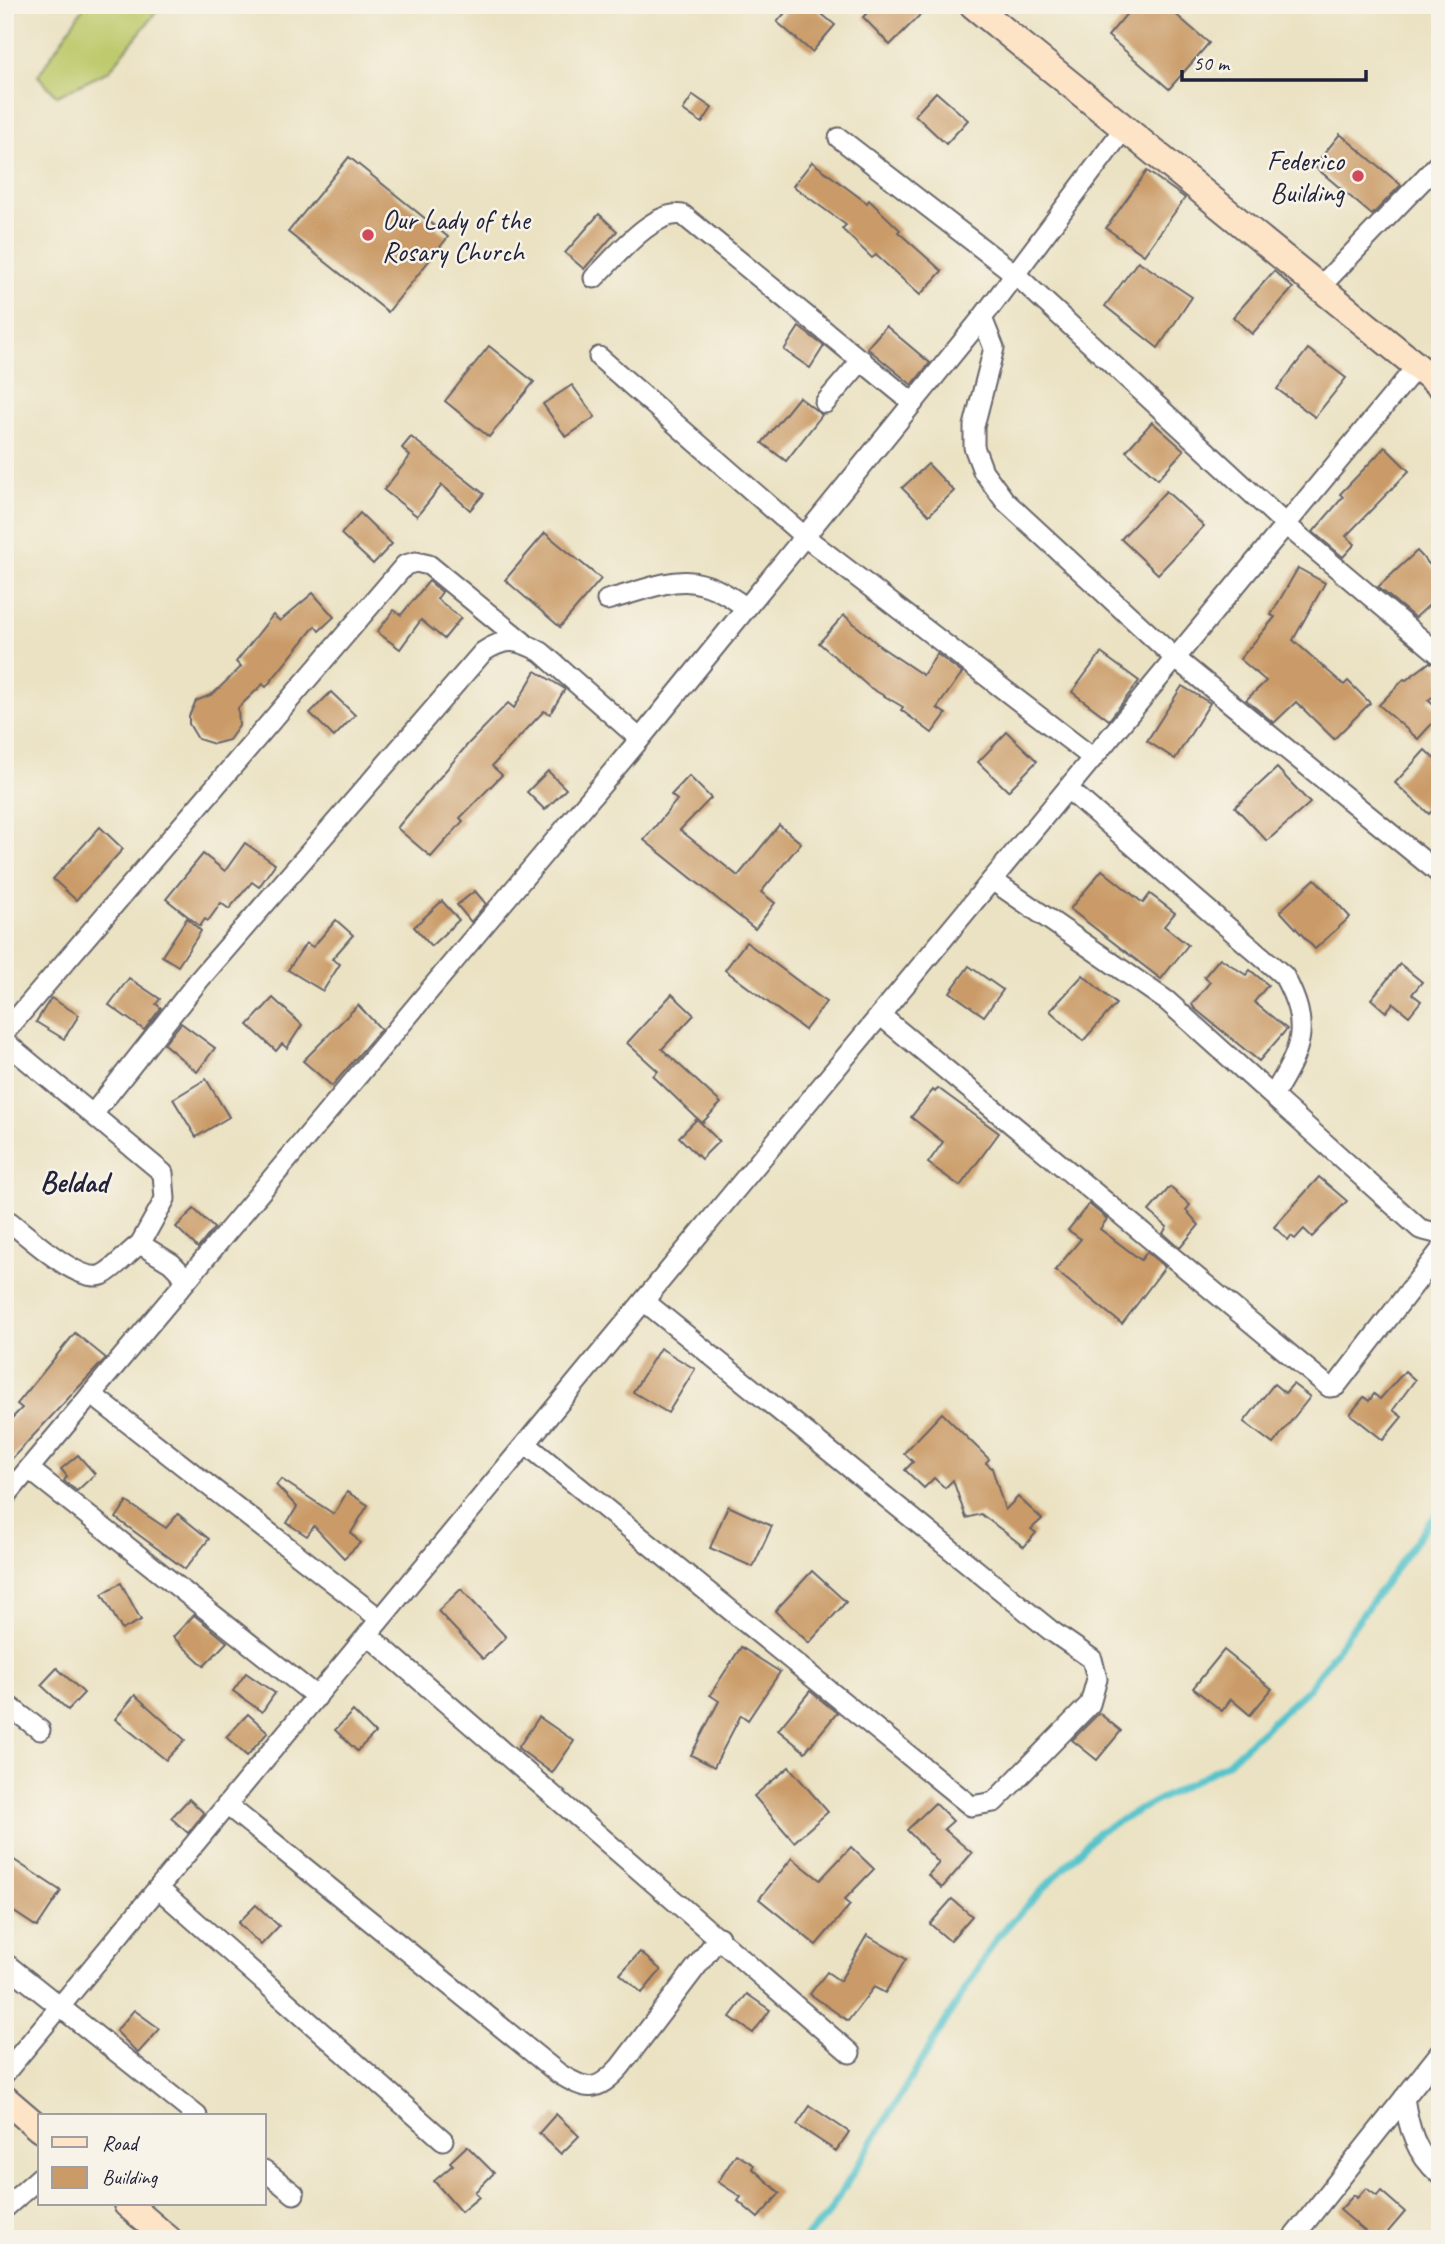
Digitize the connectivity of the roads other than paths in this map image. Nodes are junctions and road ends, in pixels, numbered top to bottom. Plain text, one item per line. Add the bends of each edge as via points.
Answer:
1 (973, 5) edge
2 (1124, 130) junction
3 (839, 138) dead end
4 (1440, 162) edge
5 (1015, 274) junction
6 (594, 278) dead end
7 (1320, 287) junction
8 (982, 318) junction
9 (599, 357) dead end
10 (862, 360) junction
11 (1417, 366) junction
12 (1440, 385) edge
13 (825, 403) dead end
14 (912, 403) junction
15 (1286, 525) junction
16 (805, 537) junction
17 (607, 600) dead end
18 (745, 607) junction
19 (523, 642) junction
20 (1440, 655) edge
21 (1175, 658) junction
22 (639, 739) junction
23 (1093, 758) junction
24 (1068, 789) junction
25 (1440, 874) edge
26 (992, 880) junction
27 (880, 1015) junction
28 (5, 1032) edge
29 (5, 1042) edge
30 (1273, 1096) junction
31 (93, 1114) junction
32 (7, 1222) edge
33 (1440, 1234) edge
34 (140, 1244) junction
35 (1440, 1251) edge
36 (187, 1279) junction
37 (644, 1301) junction
38 (91, 1394) junction
39 (526, 1444) junction
40 (29, 1469) junction
41 (5, 1497) edge
42 (374, 1627) junction
43 (317, 1696) junction
44 (5, 1703) edge
45 (40, 1730) dead end
46 (227, 1805) junction
47 (158, 1888) junction
48 (719, 1937) junction
49 (5, 1963) edge
50 (60, 2007) junction
51 (850, 2053) dead end
52 (1440, 2053) edge
53 (5, 2073) edge
54 (1404, 2098) junction
55 (5, 2099) edge
56 (194, 2114) edge
57 (38, 2127) edge
58 (443, 2140) dead end
59 (266, 2172) edge
60 (1440, 2175) edge
61 (38, 2179) edge
62 (294, 2194) dead end
63 (129, 2206) edge
64 (5, 2208) edge
65 (168, 2239) edge
66 (1292, 2239) edge

1 - 2 street
2 - 5 street
2 - 7 street
3 - 5 street
4 - 7 street
5 - 8 street
5 - 15 street
6 - 10 street via 654,221 672,213 683,215
7 - 11 street
8 - 14 street
8 - 21 street via 995,348 974,426 974,447 983,471 1049,546
9 - 16 street
10 - 13 street
10 - 14 street
11 - 12 street
11 - 15 street
14 - 16 street
15 - 20 street
15 - 21 street
16 - 18 street
16 - 23 street
17 - 18 street via 685,580 712,586
18 - 22 street
19 - 22 street via 541,652
19 - 28 street via 429,565 405,565
19 - 31 street via 508,640 482,652 199,980
21 - 23 street
21 - 25 street
22 - 36 street
23 - 24 street
24 - 26 street
24 - 30 street via 1284,976 1295,998 1300,1041 1296,1058
26 - 27 street
26 - 30 street via 1167,1001
27 - 35 street via 1329,1387 1336,1386
27 - 37 street
29 - 31 street
30 - 33 street via 1420,1228
31 - 34 street via 163,1172 165,1199
32 - 34 street via 70,1268 95,1277
34 - 36 street
36 - 38 street
37 - 39 street
37 - 39 street via 1050,1630 1092,1659 1097,1679 1090,1704 994,1802 971,1806 961,1802
38 - 40 street
38 - 42 street
39 - 42 street
40 - 41 street
40 - 43 street
42 - 43 street
42 - 48 street
43 - 46 street
44 - 45 street
46 - 47 street
46 - 48 street via 558,2073 591,2088 606,2083 620,2067
47 - 50 street
47 - 58 street
48 - 51 street
49 - 50 street
50 - 53 street
50 - 56 street
52 - 54 street
54 - 60 street via 1414,2141
54 - 66 street
55 - 57 street
59 - 62 street
61 - 64 street
63 - 65 street

